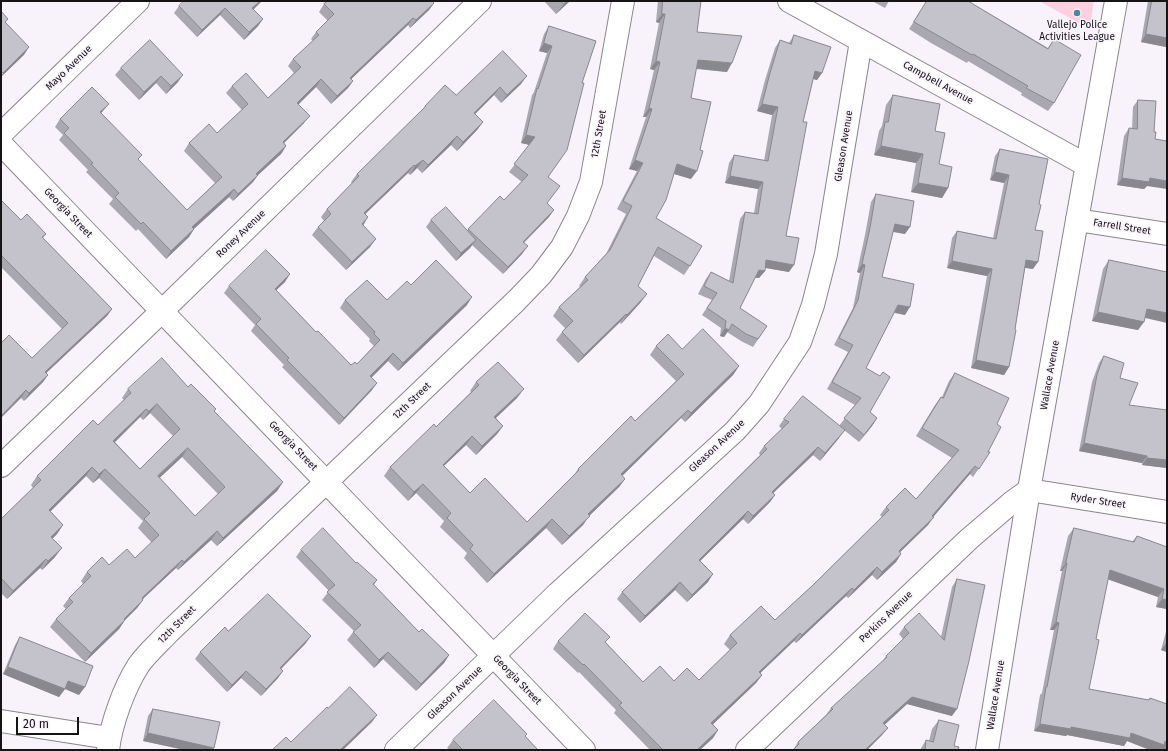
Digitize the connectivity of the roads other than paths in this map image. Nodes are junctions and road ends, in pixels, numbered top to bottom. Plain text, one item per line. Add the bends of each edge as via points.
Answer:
1 (138, 1) edge
2 (480, 1) edge
3 (623, 1) edge
4 (789, 1) edge
5 (1116, 1) edge
6 (861, 41) junction
7 (1, 134) edge
8 (1, 144) edge
9 (1086, 165) junction
10 (1077, 220) junction
11 (1167, 234) edge
12 (162, 311) junction
13 (1, 466) edge
14 (327, 482) junction
15 (1029, 490) junction
16 (1167, 512) edge
17 (494, 656) junction
18 (1, 721) edge
19 (108, 744) edge
20 (396, 750) edge
21 (584, 750) edge
22 (747, 750) edge
23 (987, 750) edge

1 - 7 street, Mayo Avenue
2 - 12 street, Roney Avenue
3 - 14 street, 12th Street via 591,182 562,247 541,275 516,301
4 - 6 street, Campbell Avenue
5 - 9 street, Wallace Avenue
6 - 9 street, Campbell Avenue
6 - 17 street, Gleason Avenue via 826,254 800,342 759,404 735,431 558,593
8 - 12 street, Georgia Street
9 - 10 street, Wallace Avenue
10 - 11 street, Farrell Street
10 - 15 street, Wallace Avenue
12 - 13 street, Roney Avenue
12 - 14 street, Georgia Street
14 - 17 street, Georgia Street
14 - 19 street, 12th Street via 169,632 139,665 127,686
15 - 16 street, Ryder Street
15 - 22 street, Perkins Avenue via 969,539
15 - 23 street, Wallace Avenue
17 - 20 street, Gleason Avenue
17 - 21 street, Georgia Street
18 - 19 street

